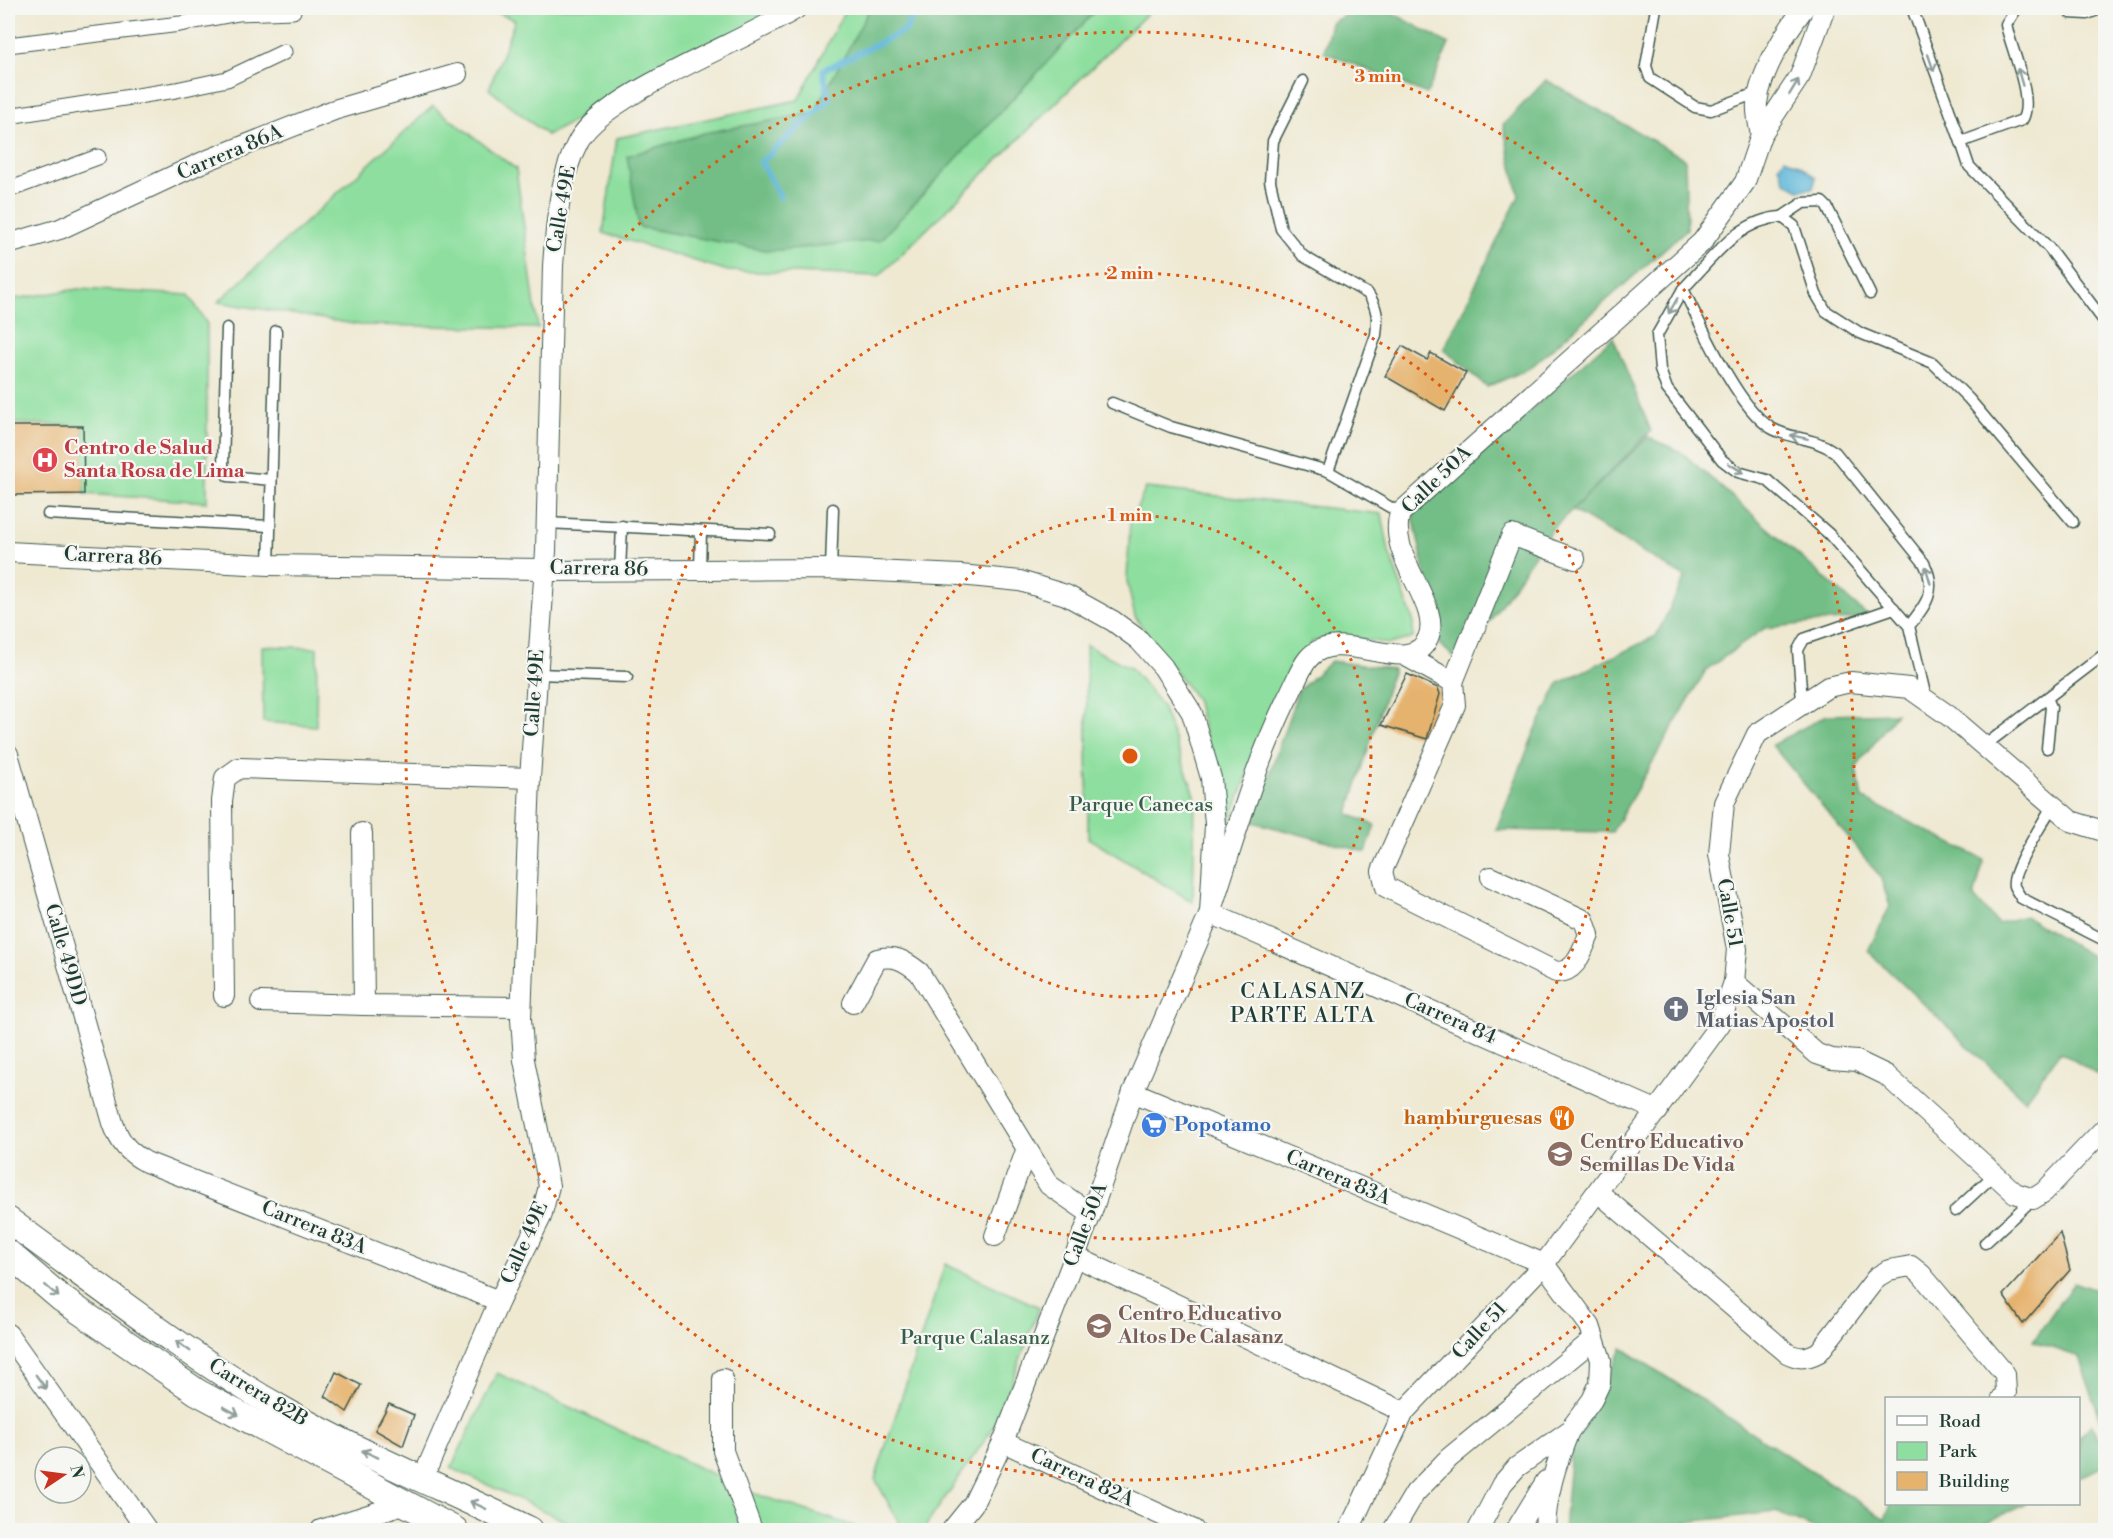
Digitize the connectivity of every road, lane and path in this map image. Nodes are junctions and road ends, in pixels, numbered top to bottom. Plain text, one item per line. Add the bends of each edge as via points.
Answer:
1 (797, 8) edge
2 (1656, 8) edge
3 (1804, 8) edge
4 (1825, 8) edge
5 (1912, 8) edge
6 (2017, 8) edge
7 (2065, 8) edge
8 (2103, 8) edge
9 (293, 11) dead end
10 (8, 45) edge
11 (284, 52) dead end
12 (457, 74) dead end
13 (1303, 81) dead end
14 (1759, 92) junction
15 (8, 116) edge
16 (1761, 135) junction
17 (1961, 142) junction
18 (98, 157) dead end
19 (8, 190) edge
20 (1782, 217) junction
21 (8, 244) edge
22 (1683, 289) junction
23 (1870, 294) dead end
24 (2104, 321) edge
25 (227, 328) dead end
26 (276, 331) dead end
27 (1112, 402) dead end
28 (1328, 471) junction
29 (271, 480) junction
30 (833, 510) dead end
31 (1400, 513) junction
32 (48, 514) dead end
33 (2073, 522) dead end
34 (547, 523) junction
35 (269, 526) junction
36 (622, 526) junction
37 (701, 531) junction
38 (770, 534) dead end
39 (8, 552) edge
40 (1575, 559) dead end
41 (269, 565) junction
42 (543, 569) junction
43 (831, 569) junction
44 (700, 570) junction
45 (620, 571) junction
46 (1894, 608) junction
47 (1909, 626) junction
48 (2106, 653) edge
49 (1406, 656) junction
50 (1163, 667) joint
51 (536, 674) junction
52 (627, 677) dead end
53 (1453, 682) junction
54 (2047, 698) junction
55 (1926, 699) junction
56 (1802, 701) junction
57 (1984, 746) junction
58 (2047, 748) dead end
59 (8, 754) edge
60 (530, 778) junction
61 (2052, 806) junction
62 (2106, 832) edge
63 (362, 833) dead end
64 (1491, 877) dead end
65 (1210, 913) junction
66 (2106, 941) edge
67 (1734, 982) junction
68 (224, 996) dead end
69 (261, 1002) dead end
70 (853, 1004) dead end
71 (364, 1005) junction
72 (521, 1006) junction
73 (1133, 1092) junction
74 (1658, 1111) junction
75 (2106, 1126) edge
76 (1026, 1151) junction
77 (129, 1152) joint
78 (1996, 1173) junction
79 (1598, 1192) junction
80 (2033, 1199) junction
81 (1955, 1210) dead end
82 (1091, 1214) junction
83 (8, 1220) edge
84 (995, 1236) dead end
85 (1985, 1243) dead end
86 (8, 1253) edge
87 (1074, 1256) junction
88 (1544, 1264) junction
89 (499, 1301) junction
90 (8, 1339) edge
91 (1594, 1339) junction
92 (723, 1378) dead end
93 (2003, 1397) edge
94 (1404, 1412) junction
95 (1569, 1431) junction
96 (1004, 1442) junction
97 (1553, 1472) junction
98 (423, 1478) junction
99 (403, 1504) junction
100 (147, 1530) edge
101 (321, 1530) edge
102 (455, 1530) edge
103 (530, 1530) edge
104 (752, 1530) edge
105 (952, 1530) edge
106 (1194, 1530) edge
107 (1349, 1530) edge
108 (1393, 1530) edge
109 (1478, 1530) edge
110 (1516, 1530) edge
111 (1545, 1530) edge

1 - 34 street, Calle 49E via 642,89 605,112 579,139 561,200 553,266
2 - 14 lane via 1646,66 1650,78 1695,107 1711,110
3 - 14 street, Calle 50A via 1769,66
16 -> 4 street, Calle 50A via 1800,76
5 -> 17 lane
17 -> 6 lane via 2022,120 2026,113 2025,94 2006,26
7 - 8 lane via 2070,13 2087,14
9 - 10 street via 239,13
11 - 15 street via 227,79
12 - 21 street, Carrera 86A via 334,110 204,162 60,229
13 - 28 lane via 1273,141 1270,181 1281,229 1303,256 1368,294 1378,316 1376,335
14 - 16 street, Calle 50A
16 - 31 street, Calle 50A via 1745,182 1702,242
17 - 24 lane via 1969,166 2049,248
18 - 19 street
20 - 22 lane via 1767,218 1740,231
20 - 23 lane via 1803,202 1822,202
20 - 33 lane via 1794,226 1816,294 1826,311 1860,333 1933,363 1969,399
22 -> 46 lane via 1657,335 1660,370 1667,389 1722,460 1738,472 1767,480 1774,486 1829,534
47 -> 22 lane via 1928,604 1931,593 1924,563 1835,452 1819,441 1782,433 1756,415 1714,355
25 - 29 lane via 223,466 228,476
26 - 29 lane
27 - 28 lane via 1171,427
28 - 31 lane
29 - 35 lane
30 - 43 lane
31 - 49 street, Calle 50A via 1399,543 1430,625 1429,638
32 - 35 lane
34 - 36 lane
34 - 42 street, Calle 49E
35 - 41 lane
36 - 37 lane
36 - 45 lane
37 - 38 lane
37 - 44 lane
39 - 41 street, Carrera 86
40 - 53 street via 1512,535
41 - 42 street, Carrera 86
42 - 45 street, Carrera 86
42 - 51 street, Calle 49E
43 - 44 street, Carrera 86
43 - 50 street, Carrera 86 via 960,575 1020,581 1055,591 1105,615 1138,640
44 - 45 street, Carrera 86
46 - 47 lane
46 - 56 lane via 1804,639 1798,650
47 - 55 lane
48 - 54 lane
49 - 53 street
49 - 65 street, Calle 50A via 1341,645 1322,647 1307,659 1268,738
50 - 65 street, Calle 50A via 1192,713 1211,778 1215,824
51 - 52 lane
51 - 60 street, Calle 49E
53 - 64 street via 1455,705 1382,871 1382,880 1393,893 1556,972 1574,966 1589,935 1584,920
54 - 57 lane
54 - 58 lane via 2051,707
55 - 56 street, Calle 51 via 1910,688 1851,682 1828,687
55 - 57 street, Calle 51
56 - 67 street, Calle 51 via 1758,734 1724,802 1719,854 1737,949
57 - 61 street, Calle 51
59 - 77 street, Calle 49DD via 112,1124
60 - 68 street via 239,768 225,778 222,801
60 - 72 street, Calle 49E
61 - 62 street, Calle 51 via 2071,821
61 - 66 lane via 2015,870 2013,885 2021,898
63 - 71 street
65 - 73 street, Calle 50A
65 - 74 street, Carrera 84
67 - 74 street, Calle 51 via 1720,1024
67 - 78 street via 1817,1054 1857,1060 1887,1075
69 - 71 street
70 - 76 street via 877,959 888,956 904,960 919,972
71 - 72 street
72 - 89 street, Calle 49E via 524,1060 549,1186 541,1217
73 - 82 street, Calle 50A
73 - 88 street, Carrera 83A
74 - 79 street, Calle 51
75 - 80 street
76 - 82 street via 1049,1185
76 - 84 street
77 - 89 street, Carrera 83A
78 - 80 street via 2015,1193
78 - 81 lane
79 - 88 street, Calle 51
79 - 93 street via 1798,1359 1819,1352 1877,1277 1911,1266 2005,1374
80 - 85 lane
82 - 87 street, Calle 50A
98 -> 83 street, Carrera 82B via 344,1443 264,1398 187,1350
86 -> 99 street, Carrera 82B via 62,1299 197,1392
87 - 94 street
87 - 96 street, Calle 50A
88 - 91 street via 1590,1326
88 - 94 street, Calle 51
89 - 98 street, Calle 49E
90 -> 100 street
91 - 95 street via 1600,1360 1600,1383
91 - 108 street via 1449,1458 1415,1493
92 - 104 street via 723,1451
94 - 107 street, Calle 51
95 - 97 street
95 - 109 street via 1517,1467 1502,1484
96 - 105 street, Calle 50A via 973,1504
96 - 106 street, Carrera 82A
97 - 110 street
97 - 111 street
103 -> 98 street, Carrera 82B
99 - 101 street
99 - 102 street, Carrera 82B

